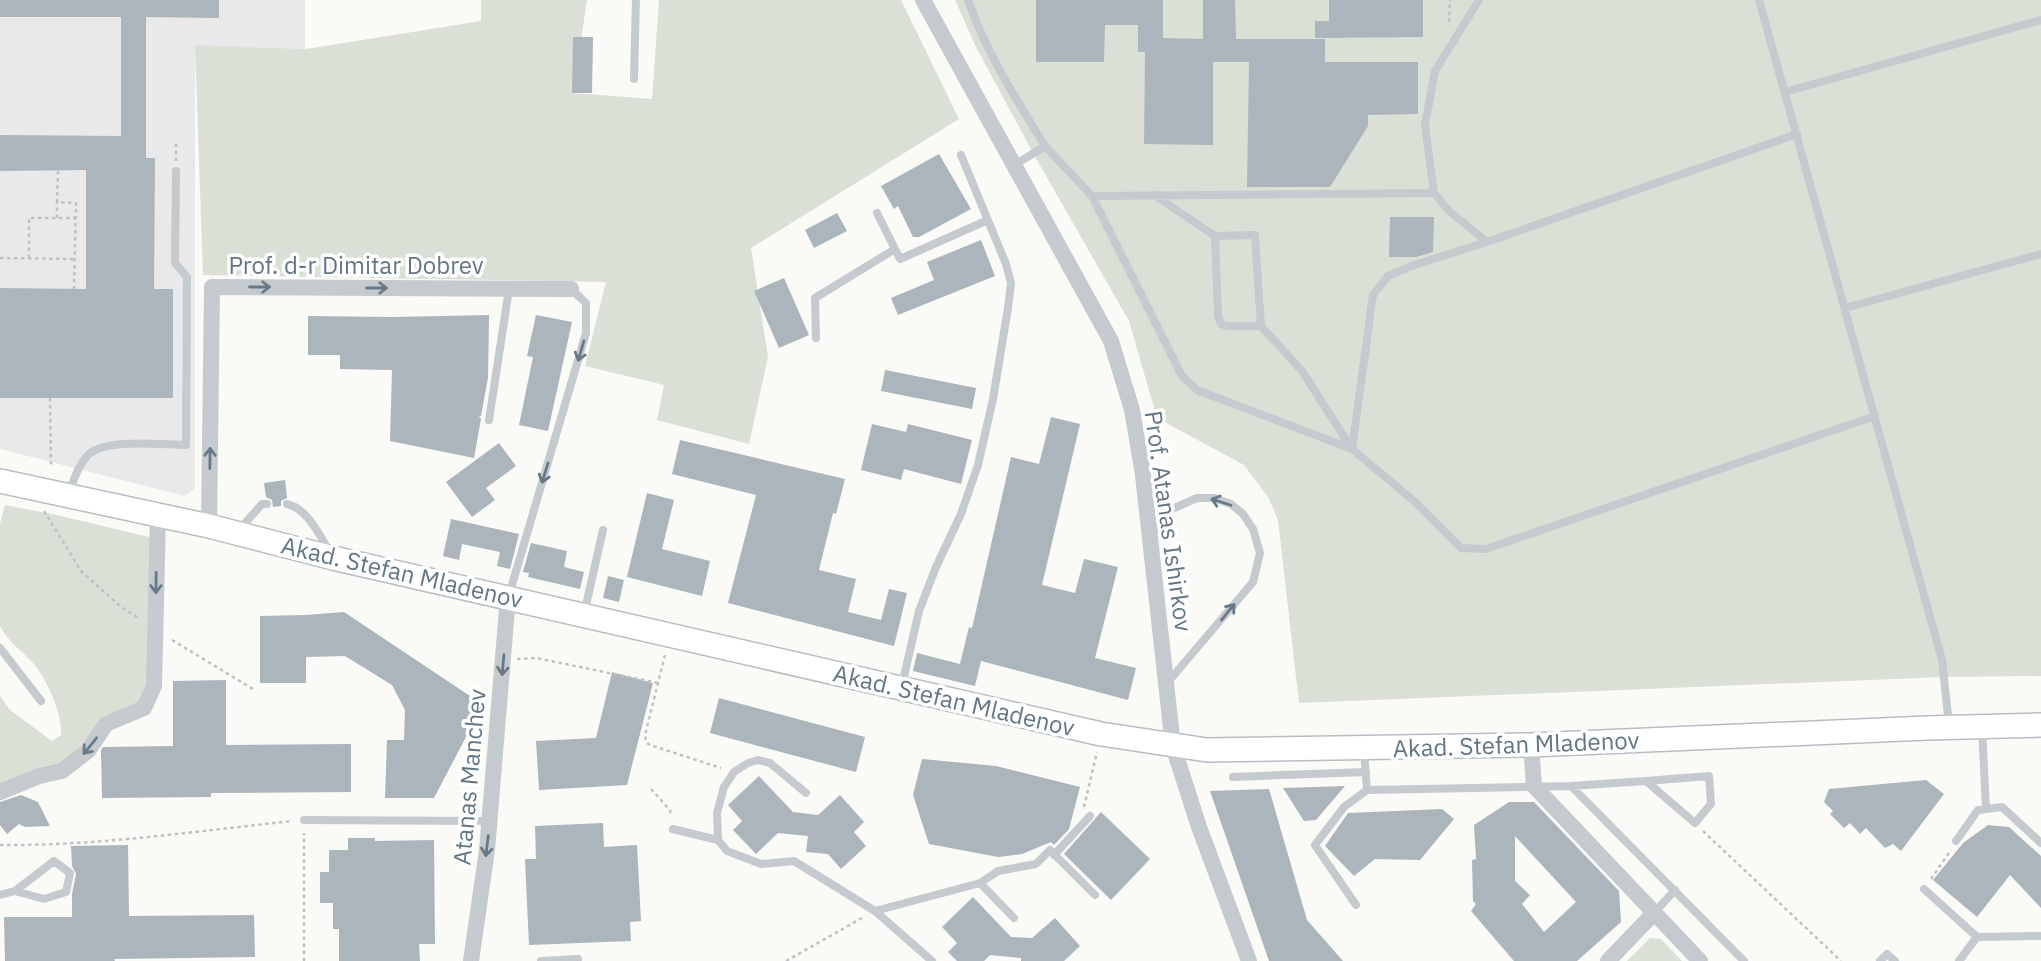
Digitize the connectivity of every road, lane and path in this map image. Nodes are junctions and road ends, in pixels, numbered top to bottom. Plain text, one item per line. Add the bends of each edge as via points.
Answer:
1 (636, 0) edge
2 (923, 0) edge
3 (968, 0) edge
4 (1479, 0) edge
5 (1759, 0) edge
6 (2041, 20) edge
7 (634, 79) dead end
8 (1785, 92) junction
9 (1797, 134) junction
10 (176, 143) dead end
11 (1045, 146) junction
12 (961, 155) dead end
13 (1013, 166) junction
14 (58, 170) dead end
15 (176, 171) joint
16 (1434, 193) junction
17 (1154, 195) junction
18 (1092, 196) junction
19 (57, 202) junction
20 (877, 213) dead end
21 (57, 218) junction
22 (75, 218) junction
23 (988, 220) junction
24 (1215, 236) junction
25 (1486, 242) junction
26 (895, 249) junction
27 (2041, 254) edge
28 (0, 258) edge
29 (29, 258) junction
30 (75, 259) junction
31 (74, 289) dead end
32 (509, 289) junction
33 (571, 289) joint
34 (1845, 308) junction
35 (1261, 326) junction
36 (816, 338) dead end
37 (50, 398) dead end
38 (1875, 416) junction
39 (489, 420) dead end
40 (1352, 449) junction
41 (51, 466) dead end
42 (0, 481) edge
43 (68, 495) junction
44 (287, 503) dead end
45 (267, 504) dead end
46 (34, 509) dead end
47 (158, 515) junction
48 (209, 526) junction
49 (603, 530) dead end
50 (236, 533) junction
51 (1151, 535) junction
52 (333, 558) junction
53 (508, 597) junction
54 (584, 614) junction
55 (155, 629) junction
56 (671, 635) junction
57 (0, 648) edge
58 (503, 660) junction
59 (1167, 682) junction
60 (659, 683) junction
61 (901, 688) junction
62 (253, 689) dead end
63 (41, 701) dead end
64 (2041, 725) edge
65 (1981, 726) junction
66 (1950, 728) junction
67 (1101, 734) junction
68 (1531, 745) junction
69 (1173, 746) junction
70 (1364, 748) junction
71 (734, 772) junction
72 (1366, 772) junction
73 (1233, 777) dead end
74 (1646, 780) junction
75 (1534, 786) junction
76 (1571, 786) junction
77 (651, 789) dead end
78 (1367, 790) junction
79 (0, 792) edge
80 (806, 793) dead end
81 (1986, 809) junction
82 (1086, 814) joint
83 (304, 820) junction
84 (490, 821) junction
85 (1695, 823) junction
86 (673, 828) joint
87 (718, 840) junction
88 (1956, 841) joint
89 (2041, 844) edge
90 (0, 845) edge
91 (1055, 855) junction
92 (980, 883) junction
93 (1924, 889) joint
94 (1675, 890) junction
95 (15, 891) junction
96 (0, 895) edge
97 (1095, 895) dead end
98 (1356, 905) dead end
99 (875, 911) junction
100 (1654, 913) junction
101 (1014, 918) dead end
102 (2041, 936) edge
103 (1977, 937) junction
104 (578, 959) dead end
105 (304, 961) edge
106 (471, 961) edge
107 (541, 961) edge
108 (786, 961) edge
109 (932, 961) edge
110 (1249, 961) edge
111 (1608, 961) edge
112 (1700, 961) edge
113 (1744, 961) edge
114 (1841, 961) edge
115 (1880, 961) edge
116 (1895, 961) edge
117 (1959, 961) edge

1 - 7 lane
2 - 13 street, Prof. Atanas Ishirkov
3 - 11 lane via 1009,89
4 - 16 lane via 1435,71 1425,125
5 - 8 lane
6 - 8 lane
8 - 9 lane
9 - 25 lane
9 - 34 lane
10 - 15 path
11 - 13 lane
11 - 18 lane
12 - 23 lane
13 - 51 street, Prof. Atanas Ishirkov via 1111,341 1132,410
14 - 19 path
15 - 43 lane via 175,264 187,277 186,446 112,445 96,450 78,469
16 - 17 lane
16 - 25 lane
17 - 18 lane
17 - 24 lane
18 - 40 lane via 1182,376 1197,390
19 - 21 path
19 - 22 path via 76,203
20 - 26 lane
21 - 22 path
21 - 29 path via 29,218
22 - 30 path
23 - 26 lane via 900,259
23 - 61 lane via 1011,283 993,399 961,514 919,611
24 - 35 lane via 1222,324
24 - 35 lane via 1255,235
25 - 40 lane via 1388,276 1373,295
26 - 36 lane via 815,298
27 - 34 lane
28 - 29 path
29 - 30 path
30 - 31 path
32 - 33 street, Prof. d-r Dimitar Dobrev
32 - 39 lane
48 -> 32 street, Prof. d-r Dimitar Dobrev via 212,287
33 -> 53 lane via 586,303 586,333
34 - 38 lane
35 - 40 lane via 1302,371
37 - 41 path
38 - 40 lane via 1486,548 1461,548
38 - 66 lane via 1942,660
42 - 43 street, Akad. Stefan Mladenov
43 - 47 street, Akad. Stefan Mladenov
44 - 52 lane via 308,517
45 - 50 lane
46 - 55 path via 44,511 81,571 121,607
47 - 48 street, Akad. Stefan Mladenov
47 -> 55 street
48 - 50 street, Akad. Stefan Mladenov
49 - 54 lane
50 - 52 street, Akad. Stefan Mladenov
51 - 59 street, Prof. Atanas Ishirkov
59 -> 51 lane via 1253,582 1260,553 1243,514 1214,498 1197,498 1172,509
52 - 53 street, Akad. Stefan Mladenov
53 - 54 street, Akad. Stefan Mladenov
53 - 58 street, Atanas Manchev
54 - 56 street, Akad. Stefan Mladenov
55 - 62 path
55 -> 79 street via 154,686 144,708 106,724 88,751 62,771
56 - 60 path
56 - 61 street, Akad. Stefan Mladenov
57 - 63 lane
58 - 60 path via 536,658
58 -> 84 street, Atanas Manchev
59 - 69 street, Prof. Atanas Ishirkov
60 - 71 path via 646,741
61 - 67 street, Akad. Stefan Mladenov
64 - 65 street, Akad. Stefan Mladenov
65 - 66 street, Akad. Stefan Mladenov
65 - 81 lane
66 - 68 street, Akad. Stefan Mladenov
67 - 69 street, Akad. Stefan Mladenov
67 - 82 path
68 - 70 street, Akad. Stefan Mladenov
68 - 75 street
69 - 70 street, Akad. Stefan Mladenov via 1207,750
69 - 110 street, Prof. Atanas Ishirkov
70 - 72 lane
71 - 80 lane via 758,760 770,763
71 - 87 lane via 717,813
72 - 73 lane
72 - 78 lane
74 - 76 lane
74 - 85 lane
74 - 85 lane via 1709,776 1711,804
75 - 76 lane
75 - 78 lane
75 - 100 street
76 - 94 lane
77 - 86 path via 670,810
78 - 98 lane via 1344,807 1315,845
81 - 88 lane via 1978,810
81 - 89 lane via 2002,807
82 - 91 lane
83 - 84 lane
83 - 90 path via 44,846
83 - 105 path
84 -> 106 street, Atanas Manchev
85 - 114 path
86 - 87 lane
87 - 99 lane via 727,851 761,864 794,861
88 - 93 path
91 - 92 lane via 1050,850 1036,864 998,871
91 - 97 lane
92 - 99 lane
92 - 101 lane
93 - 103 lane
94 - 100 lane
94 - 113 lane
95 - 95 lane via 44,899 66,892 70,873 54,861
95 - 96 lane
99 - 108 path
99 - 109 lane
100 - 111 street
100 - 112 street
102 - 103 lane
103 - 117 lane
104 - 107 lane
115 - 116 lane via 1887,954

